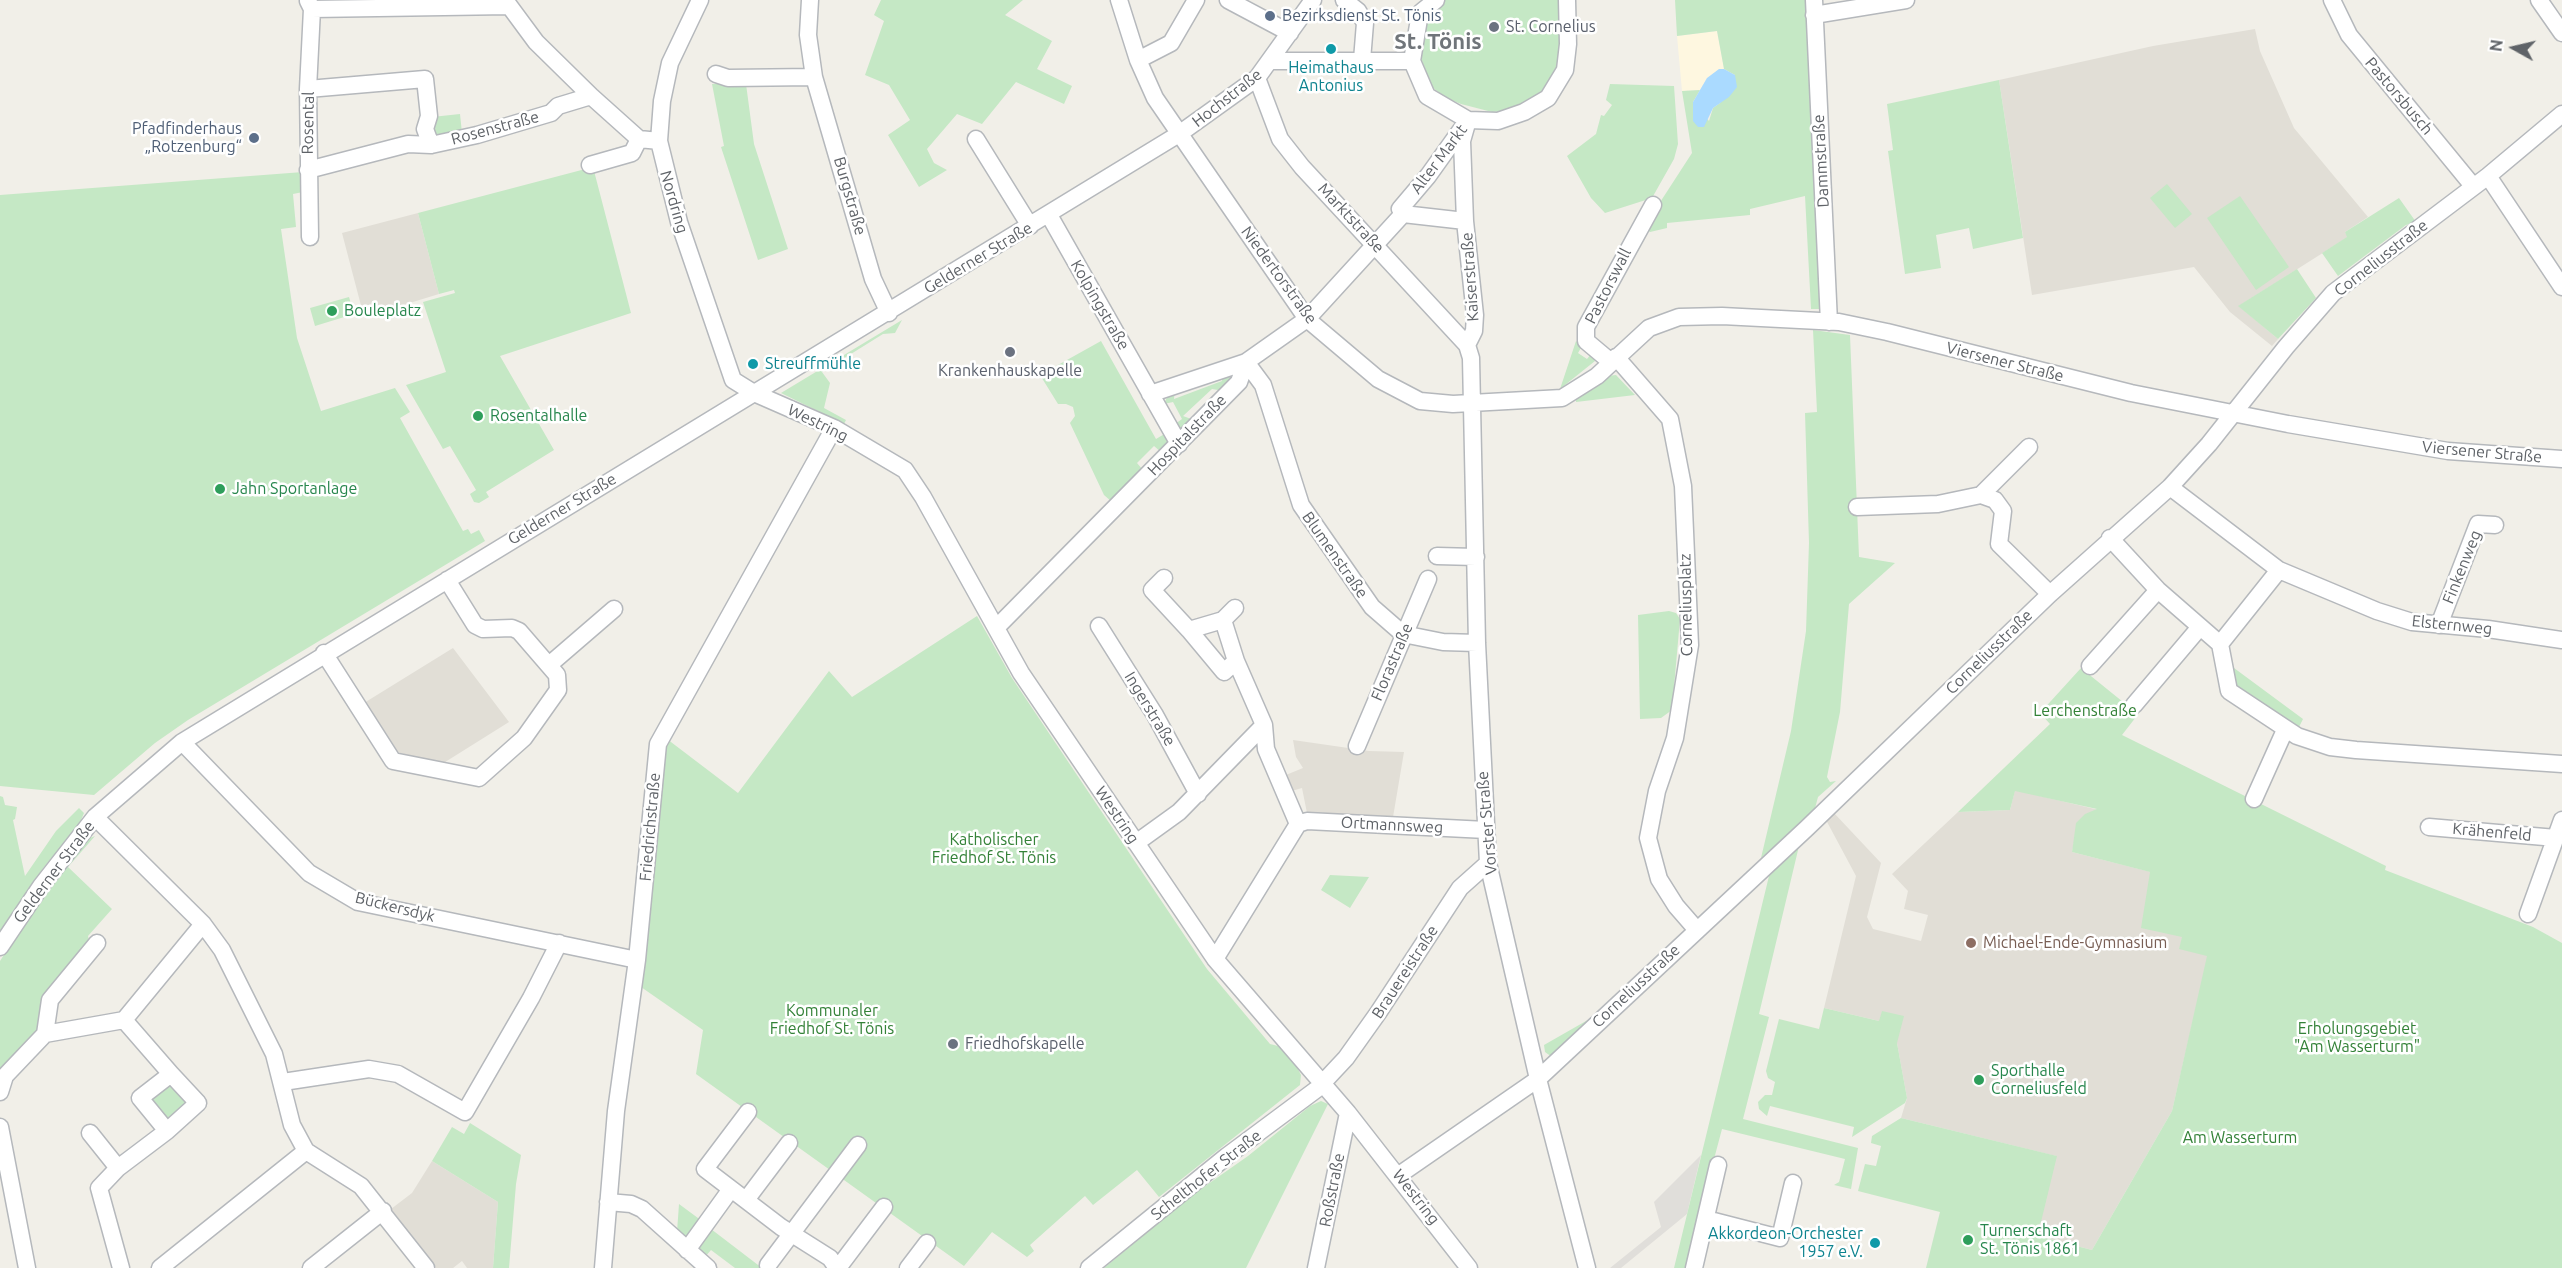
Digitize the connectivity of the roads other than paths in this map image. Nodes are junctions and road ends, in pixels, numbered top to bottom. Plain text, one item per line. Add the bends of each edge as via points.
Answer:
1 (700, 0) edge
2 (810, 0) edge
3 (1119, 0) edge
4 (1196, 0) edge
5 (1228, 0) edge
6 (1313, 0) edge
7 (1344, 0) edge
8 (1436, 0) edge
9 (1568, 0) edge
10 (1906, 0) edge
11 (2332, 0) edge
12 (2538, 0) edge
13 (507, 3) edge
14 (310, 5) edge
15 (1814, 8) edge
16 (1290, 33) junction
17 (2562, 33) edge
18 (1138, 60) junction
19 (1362, 60) junction
20 (1271, 61) junction
21 (1412, 61) junction
22 (716, 74) dead end
23 (814, 77) junction
24 (1257, 78) junction
25 (308, 89) junction
26 (591, 96) junction
27 (2562, 114) edge
28 (1468, 120) junction
29 (1179, 134) junction
30 (976, 138) dead end
31 (639, 139) junction
32 (659, 141) junction
33 (431, 145) junction
34 (590, 165) dead end
35 (308, 170) junction
36 (2488, 176) junction
37 (2473, 186) junction
38 (1653, 205) dead end
39 (1403, 214) junction
40 (1049, 215) junction
41 (1465, 221) junction
42 (1030, 226) junction
43 (310, 237) dead end
44 (1376, 245) junction
45 (2562, 287) edge
46 (889, 313) junction
47 (1307, 319) junction
48 (1829, 322) junction
49 (1467, 345) junction
50 (1613, 360) junction
51 (1246, 362) junction
52 (754, 393) junction
53 (1150, 394) junction
54 (1472, 403) junction
55 (2234, 413) junction
56 (834, 428) junction
57 (1179, 444) junction
58 (2029, 447) dead end
59 (2562, 459) edge
60 (2170, 487) junction
61 (1981, 495) junction
62 (1857, 507) dead end
63 (2495, 525) dead end
64 (2110, 538) junction
65 (1437, 556) dead end
66 (1476, 557) junction
67 (2279, 570) junction
68 (1164, 578) dead end
69 (1428, 579) dead end
70 (447, 580) junction
71 (2158, 590) junction
72 (2050, 594) junction
73 (614, 609) dead end
74 (2439, 625) junction
75 (1099, 626) dead end
76 (2200, 627) junction
77 (996, 628) junction
78 (1189, 630) junction
79 (1403, 634) junction
80 (2562, 640) edge
81 (1477, 643) junction
82 (2220, 644) junction
83 (324, 653) junction
84 (1236, 661) junction
85 (549, 665) junction
86 (2090, 666) dead end
87 (2134, 705) dead end
88 (1264, 725) junction
89 (2285, 730) junction
90 (182, 742) junction
91 (1357, 747) dead end
92 (2562, 764) edge
93 (1198, 794) junction
94 (2254, 799) dead end
95 (95, 817) junction
96 (2562, 820) edge
97 (1299, 824) junction
98 (2429, 826) dead end
99 (1486, 830) junction
100 (2556, 838) junction
101 (1136, 843) junction
102 (1488, 863) junction
103 (2528, 914) dead end
104 (203, 924) junction
105 (1696, 929) junction
106 (97, 942) dead end
107 (559, 943) junction
108 (0, 947) edge
109 (1215, 959) junction
110 (637, 960) junction
111 (124, 1020) junction
112 (45, 1034) junction
113 (171, 1074) junction
114 (1538, 1079) junction
115 (283, 1082) junction
116 (1322, 1083) junction
117 (0, 1092) edge
118 (748, 1112) dead end
119 (1348, 1113) junction
120 (0, 1127) edge
121 (167, 1131) junction
122 (90, 1133) dead end
123 (789, 1143) dead end
124 (858, 1145) dead end
125 (306, 1151) junction
126 (1718, 1165) dead end
127 (118, 1168) junction
128 (1399, 1175) junction
129 (1793, 1183) dead end
130 (731, 1189) junction
131 (746, 1200) junction
132 (609, 1202) junction
133 (884, 1207) dead end
134 (383, 1211) junction
135 (1706, 1219) junction
136 (792, 1232) junction
137 (927, 1243) dead end
138 (687, 1250) junction
139 (768, 1265) dead end
140 (27, 1268) edge
141 (121, 1268) edge
142 (160, 1268) edge
143 (311, 1268) edge
144 (426, 1268) edge
145 (603, 1268) edge
146 (708, 1268) edge
147 (837, 1268) edge
148 (908, 1268) edge
149 (1089, 1268) edge
150 (1317, 1268) edge
151 (1469, 1268) edge
152 (1587, 1268) edge
153 (1694, 1268) edge

1 - 32 street, Nordring via 670,63
2 - 23 street, Burgstraße via 808,35
3 - 18 street, Niedertorstraße
4 - 18 street via 1171,43
5 - 16 street
6 - 16 street, Hochstraße
7 - 19 street via 1365,23
8 - 21 street via 1420,13
9 - 28 street via 1565,70 1548,98 1498,121
10 - 15 street
11 - 37 street, Pastorsbusch via 2349,35
12 - 17 street
13 - 14 street, Rosental
13 - 26 street via 536,42
14 - 25 street, Rosental
15 - 48 street, Dammstraße
16 - 20 street, Hochstraße
18 - 29 street, Niedertorstraße via 1155,98
19 - 20 street
19 - 21 street
20 - 24 street, Hochstraße
21 - 28 street via 1427,96
22 - 23 street via 728,78
23 - 46 street, Burgstraße via 873,279
24 - 29 street, Hochstraße
24 - 44 street, Marktstraße via 1280,139
25 - 33 street, Rosenstraße via 424,79 429,116 425,129
25 - 35 street, Rosental
26 - 31 street
26 - 33 street, Rosenstraße via 558,106 551,113
27 - 36 street, Corneliusstraße
28 - 39 street, Alter Markt via 1400,209
28 - 41 street, Alter Markt via 1462,141
29 - 40 street, Gelderner Straße
29 - 47 street, Niedertorstraße
30 - 42 street
31 - 32 street
31 - 34 street via 632,153
32 - 52 street, Nordring via 679,222 734,380
33 - 35 street, Rosenstraße via 408,144
35 - 43 street, Rosental
36 - 37 street, Corneliusstraße
36 - 45 street
37 - 55 street, Corneliusstraße via 2333,293
38 - 50 street, Pastorswall via 1586,327 1586,341
39 - 41 street, Alter Markt
39 - 44 street, Alter Markt
40 - 42 street, Gelderner Straße
40 - 53 street, Kolpingstraße
41 - 49 street, Kaiserstraße via 1475,315 1474,331
42 - 46 street, Gelderner Straße
44 - 47 street, Hospitalstraße
44 - 49 street, Marktstraße
46 - 52 street, Gelderner Straße
47 - 51 street, Hospitalstraße
47 - 54 street, Niedertorstraße via 1378,379 1420,400
48 - 50 street, Viersener Straße via 1679,317 1649,328
48 - 55 street, Viersener Straße via 1887,332 2131,393
49 - 54 street, Kaiserstraße via 1472,358
50 - 54 street, Viersener Straße via 1584,387 1562,398
50 - 105 street, Corneliusplatz via 1670,419 1683,486 1690,645 1675,738 1657,791 1648,838 1659,879
51 - 53 street
51 - 57 street, Hospitalstraße via 1239,381
51 - 79 street, Blumenstraße via 1263,385 1300,505 1372,607
52 - 56 street, Westring
52 - 70 street, Gelderner Straße
53 - 57 street, Kolpingstraße
54 - 66 street, Vorster Straße
55 - 59 street, Viersener Straße via 2448,451
55 - 60 street, Corneliusstraße
56 - 77 street, Westring via 904,470
56 - 110 street, Friedrichstraße via 658,744
57 - 77 street, Hospitalstraße
58 - 61 street
60 - 64 street, Corneliusstraße
60 - 67 street, Elsternweg
61 - 62 street via 1938,504
61 - 72 street via 1995,500 2003,511 1999,544
63 - 74 street, Finkenweg via 2478,524
64 - 71 street
64 - 72 street, Corneliusstraße
65 - 66 street
66 - 81 street, Vorster Straße
67 - 74 street, Elsternweg via 2377,611 2412,622
67 - 82 street
68 - 78 street via 1152,590
69 - 79 street, Florastraße
70 - 83 street, Gelderner Straße
70 - 85 street via 475,625 483,629 519,630
71 - 76 street
71 - 86 street
72 - 105 street, Corneliusstraße
73 - 85 street
74 - 80 street, Elsternweg
75 - 93 street, Ingerstraße via 1155,715
76 - 82 street
76 - 87 street
77 - 101 street, Westring via 1021,673
78 - 84 street via 1224,672
78 - 84 street via 1229,614
79 - 81 street, Blumenstraße via 1443,642
79 - 91 street, Florastraße
81 - 99 street, Vorster Straße
82 - 89 street via 2229,691
83 - 85 street via 393,761 479,778 524,738 558,690 557,675
83 - 90 street, Gelderner Straße
84 - 88 street
88 - 93 street
88 - 97 street via 1266,749
89 - 92 street via 2330,747
89 - 94 street
90 - 95 street, Gelderner Straße
90 - 107 street, Bückersdyk via 309,873 358,902
93 - 101 street
95 - 104 street
95 - 108 street, Gelderner Straße
96 - 100 street, Krähenfeld
97 - 99 street, Ortmannsweg via 1307,821
97 - 109 street
98 - 100 street, Krähenfeld
99 - 102 street, Vorster Straße
100 - 103 street, Krähenfeld
101 - 109 street, Westring
102 - 114 street, Vorster Straße
102 - 116 street, Brauereistraße via 1460,888 1378,1013 1346,1058
104 - 111 street
104 - 115 street via 222,951 274,1054
105 - 114 street, Corneliusstraße
106 - 112 street via 50,1000
107 - 110 street, Bückersdyk
107 - 115 street via 465,1112 398,1074 369,1069
109 - 116 street, Westring
110 - 132 street, Friedrichstraße via 616,1111
111 - 112 street
111 - 113 street
112 - 117 street via 5,1076
113 - 121 street via 198,1103
113 - 121 street via 140,1098
114 - 128 street, Corneliusstraße
114 - 152 street, Vorster Straße
115 - 125 street via 292,1125
116 - 119 street, Westring
116 - 149 street, Schelthofer Straße
118 - 130 street via 705,1169
119 - 128 street, Westring
119 - 150 street, Roßstraße
120 - 140 street
121 - 127 street
122 - 127 street
123 - 131 street
124 - 136 street
125 - 134 street via 362,1186
125 - 142 street
126 - 135 street
127 - 141 street via 99,1188
128 - 151 street, Westring
129 - 135 street via 1780,1238
130 - 131 street
130 - 138 street
131 - 136 street
132 - 138 street via 642,1209
132 - 145 street, Friedrichstraße
133 - 147 street
134 - 143 street
134 - 144 street
135 - 153 street
136 - 139 street
136 - 147 street via 830,1258
137 - 148 street
138 - 146 street

